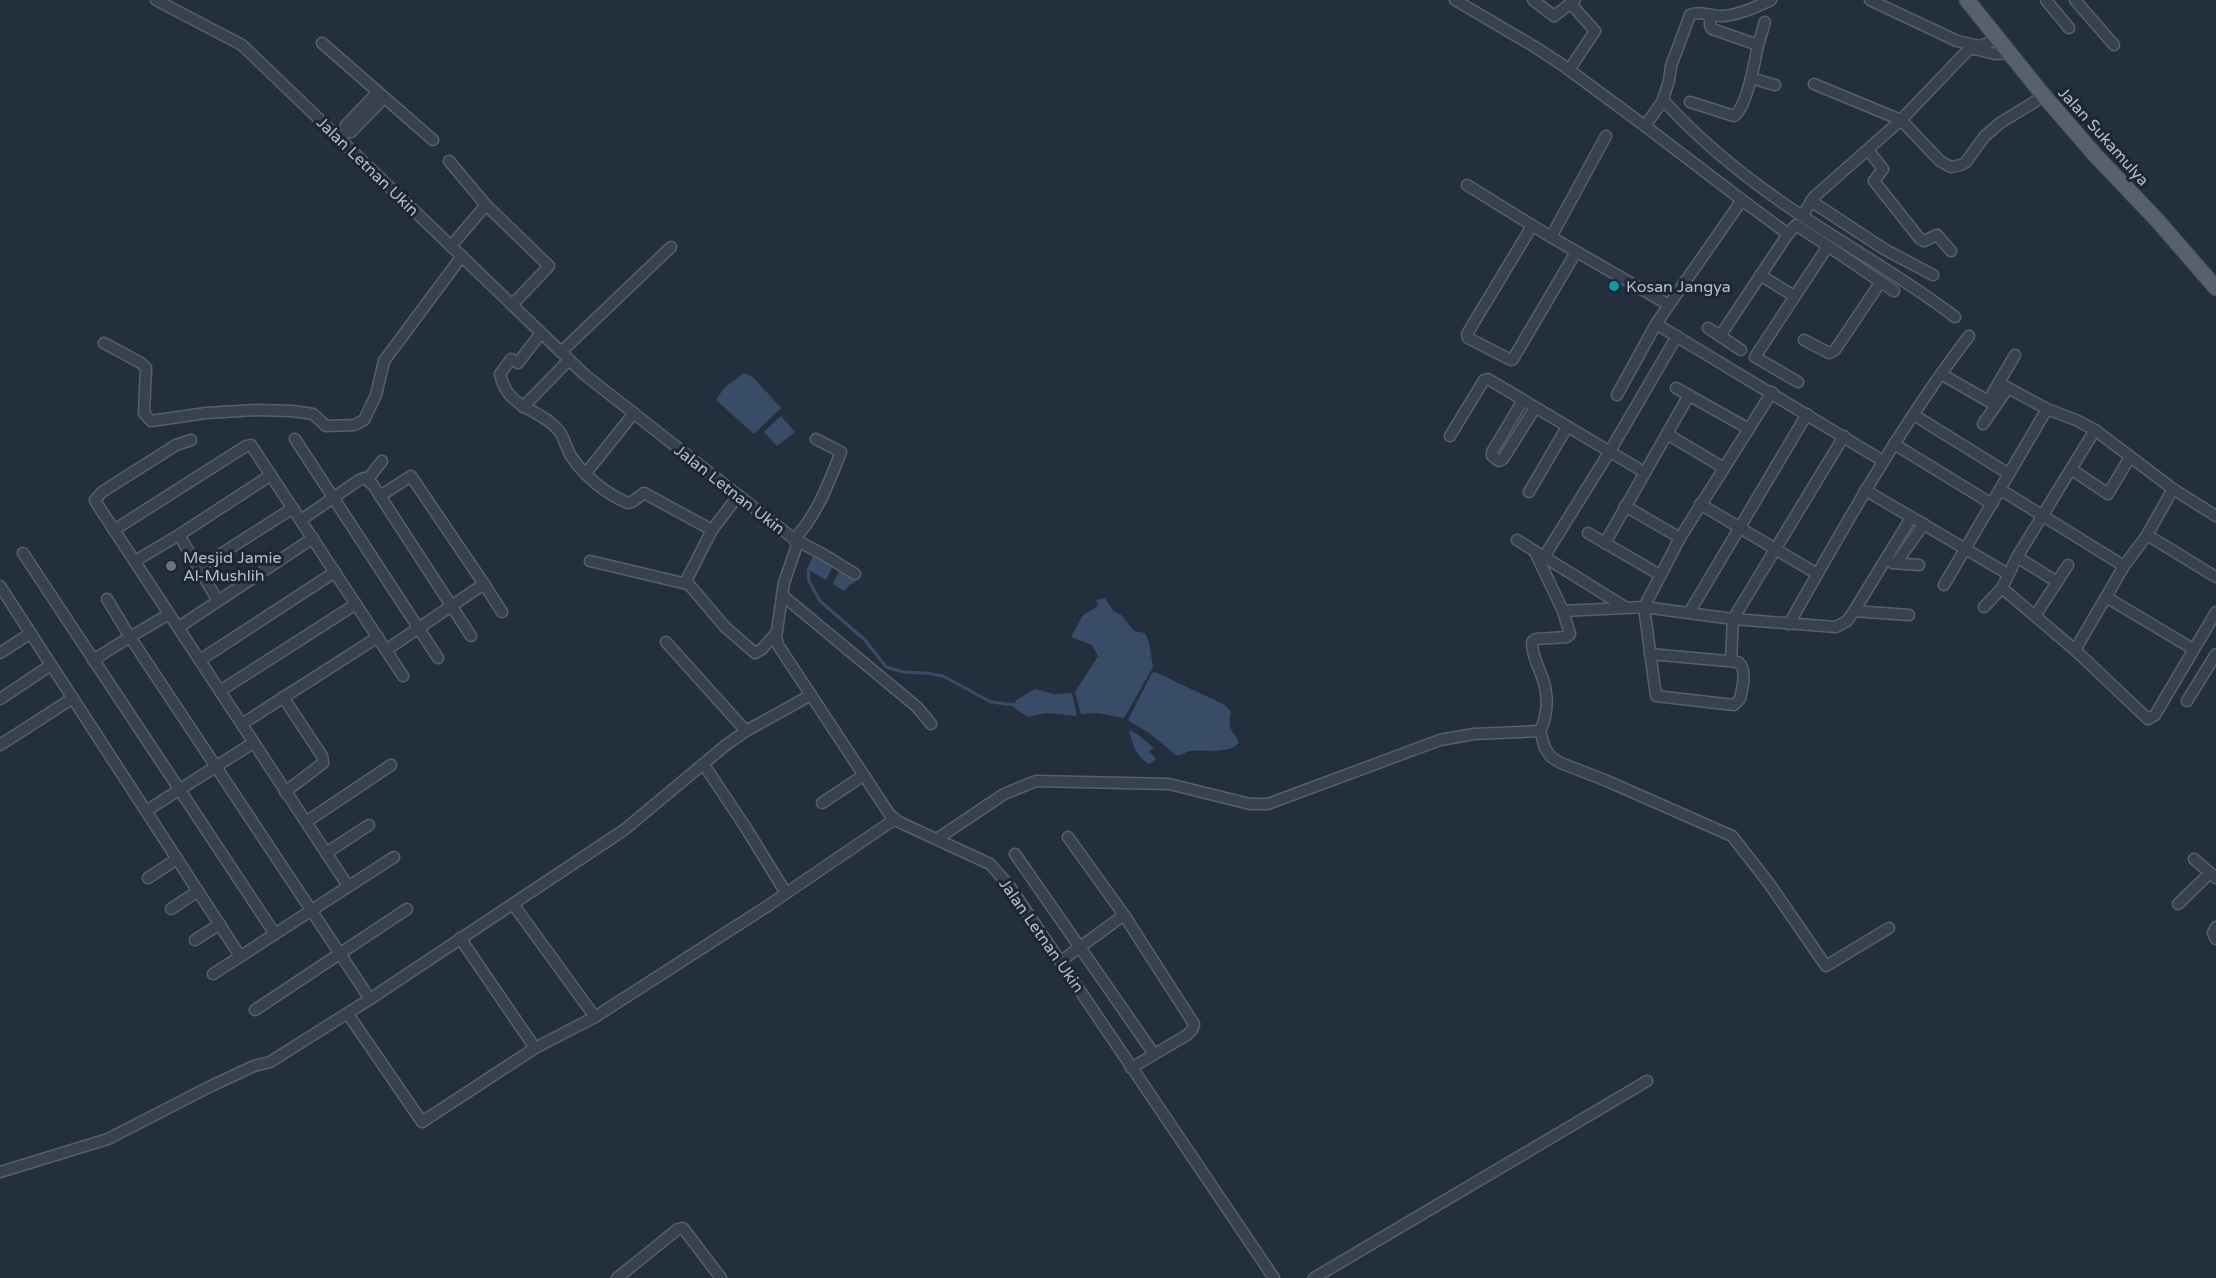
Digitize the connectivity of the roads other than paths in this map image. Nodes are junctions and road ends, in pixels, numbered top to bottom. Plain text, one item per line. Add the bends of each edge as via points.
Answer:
1 (156, 0) edge
2 (1455, 0) edge
3 (1533, 0) edge
4 (1772, 0) edge
5 (1870, 0) edge
6 (2046, 0) edge
7 (2075, 0) edge
8 (1971, 1) edge
9 (1573, 2) edge
10 (1710, 16) junction
11 (1766, 22) dead end
12 (2069, 28) dead end
13 (1998, 39) junction
14 (322, 43) dead end
15 (1758, 45) junction
16 (2114, 45) dead end
17 (2009, 52) junction
18 (1569, 70) junction
19 (1751, 78) junction
20 (1814, 84) dead end
21 (1775, 85) dead end
22 (380, 95) junction
23 (2044, 96) junction
24 (1663, 100) junction
25 (1690, 102) dead end
26 (1900, 120) junction
27 (1645, 126) junction
28 (342, 135) junction
29 (1606, 136) dead end
30 (433, 140) dead end
31 (1868, 150) junction
32 (449, 161) dead end
33 (1467, 185) dead end
34 (1742, 200) junction
35 (1811, 201) junction
36 (486, 205) junction
37 (1802, 216) junction
38 (1532, 226) junction
39 (1788, 234) junction
40 (1551, 237) junction
41 (451, 246) junction
42 (1828, 246) junction
43 (670, 247) dead end
44 (1951, 251) dead end
45 (1576, 252) junction
46 (462, 256) junction
47 (1760, 274) junction
48 (1933, 275) dead end
49 (1880, 283) junction
50 (2216, 288) edge
51 (1894, 291) dead end
52 (1794, 296) junction
53 (512, 305) junction
54 (1669, 305) junction
55 (1955, 317) dead end
56 (1661, 327) dead end
57 (1708, 328) dead end
58 (541, 333) junction
59 (1677, 336) junction
60 (1720, 336) junction
61 (1970, 336) dead end
62 (1804, 340) dead end
63 (104, 344) dead end
64 (1742, 350) dead end
65 (2015, 355) dead end
66 (565, 356) junction
67 (1941, 375) junction
68 (1798, 382) dead end
69 (2003, 385) junction
70 (1676, 388) dead end
71 (1772, 392) junction
72 (1689, 395) junction
73 (1617, 396) dead end
74 (1523, 400) junction
75 (1991, 403) junction
76 (523, 407) junction
77 (1536, 408) junction
78 (2047, 410) junction
79 (634, 413) junction
80 (1807, 414) junction
81 (1914, 415) junction
82 (1983, 424) dead end
83 (1567, 427) junction
84 (1749, 429) junction
85 (2095, 430) junction
86 (1666, 434) junction
87 (1450, 436) dead end
88 (1844, 436) junction
89 (294, 439) dead end
90 (816, 439) dead end
91 (191, 440) dead end
92 (1894, 444) junction
93 (1610, 451) junction
94 (2130, 457) junction
95 (382, 461) dead end
96 (1883, 461) junction
97 (1724, 468) junction
98 (2071, 469) junction
99 (586, 472) junction
100 (1644, 472) junction
101 (2009, 474) junction
102 (271, 475) junction
103 (365, 478) junction
104 (2173, 489) junction
105 (1865, 490) junction
106 (2001, 490) junction
107 (1529, 492) dead end
108 (380, 496) junction
109 (738, 496) junction
110 (333, 498) junction
111 (1700, 504) junction
112 (1992, 504) junction
113 (1625, 506) junction
114 (293, 508) junction
115 (2043, 516) junction
116 (2216, 516) edge
117 (1911, 518) junction
118 (301, 520) junction
119 (1924, 524) junction
120 (1739, 528) junction
121 (114, 530) junction
122 (712, 530) junction
123 (1588, 533) dead end
124 (179, 535) junction
125 (2147, 535) junction
126 (313, 538) junction
127 (1680, 538) junction
128 (794, 539) junction
129 (1517, 540) dead end
130 (1605, 543) junction
131 (1965, 549) junction
132 (1775, 550) junction
133 (23, 553) dead end
134 (1539, 555) junction
135 (2017, 557) junction
136 (135, 561) junction
137 (590, 561) dead end
138 (1883, 563) junction
139 (1896, 564) junction
140 (2068, 565) dead end
141 (1918, 566) dead end
142 (2124, 566) junction
143 (199, 568) junction
144 (335, 572) junction
145 (855, 574) dead end
146 (1817, 574) junction
147 (2008, 574) junction
148 (1660, 575) junction
149 (2216, 578) edge
150 (2057, 582) junction
151 (484, 584) junction
152 (687, 584) junction
153 (1944, 585) dead end
154 (0, 586) edge
155 (2002, 588) junction
156 (782, 595) junction
157 (2106, 597) junction
158 (107, 599) dead end
159 (218, 601) junction
160 (5, 604) edge
161 (356, 604) junction
162 (451, 606) junction
163 (1625, 607) junction
164 (1644, 607) junction
165 (1984, 607) dead end
166 (1563, 611) junction
167 (1854, 611) junction
168 (502, 612) dead end
169 (1689, 613) junction
170 (169, 614) junction
171 (1909, 615) dead end
172 (2215, 615) edge
173 (2035, 616) junction
174 (1733, 619) junction
175 (1789, 624) junction
176 (179, 627) junction
177 (418, 628) junction
178 (31, 633) junction
179 (777, 633) junction
180 (471, 636) dead end
181 (130, 637) junction
182 (378, 637) junction
183 (666, 642) dead end
184 (2193, 649) junction
185 (386, 650) junction
186 (2075, 650) junction
187 (0, 653) edge
188 (1650, 654) junction
189 (2216, 654) edge
190 (438, 658) dead end
191 (93, 660) junction
192 (200, 660) junction
193 (1731, 660) junction
194 (51, 665) junction
195 (404, 676) dead end
196 (220, 691) junction
197 (811, 695) junction
198 (283, 697) junction
199 (73, 698) junction
200 (0, 699) edge
201 (2187, 701) dead end
202 (242, 724) junction
203 (931, 724) dead end
204 (746, 731) junction
205 (1540, 731) junction
206 (253, 743) junction
207 (0, 745) edge
208 (216, 765) junction
209 (391, 765) dead end
210 (704, 765) junction
211 (864, 776) junction
212 (179, 789) junction
213 (285, 792) junction
214 (822, 803) dead end
215 (146, 812) junction
216 (895, 819) junction
217 (306, 822) junction
218 (369, 825) dead end
219 (1068, 837) dead end
220 (937, 839) junction
221 (326, 853) junction
222 (1015, 854) dead end
223 (394, 857) dead end
224 (177, 859) junction
225 (2194, 859) dead end
226 (2213, 876) edge
227 (148, 878) dead end
228 (348, 886) junction
229 (198, 891) junction
230 (786, 893) junction
231 (513, 904) junction
232 (2178, 904) dead end
233 (171, 909) dead end
234 (407, 909) dead end
235 (311, 910) junction
236 (1124, 915) junction
237 (220, 924) junction
238 (2216, 927) edge
239 (1889, 928) dead end
240 (275, 934) junction
241 (460, 938) junction
242 (2216, 939) edge
243 (195, 940) dead end
244 (1080, 947) junction
245 (338, 954) junction
246 (240, 956) junction
247 (1061, 961) junction
248 (213, 974) dead end
249 (370, 999) junction
250 (255, 1010) dead end
251 (348, 1014) junction
252 (595, 1017) junction
253 (535, 1048) junction
254 (1154, 1054) junction
255 (1131, 1068) junction
256 (1647, 1081) dead end
257 (0, 1172) edge
258 (617, 1278) edge
259 (721, 1278) edge
260 (1274, 1278) edge
261 (1314, 1278) edge

1 - 28 street, Jalan Letnan Ukin via 242,45
2 - 18 street
3 - 9 street via 1552,15
4 - 10 street via 1738,14
5 - 13 street via 1957,41 1980,46
6 - 12 street
7 - 16 street
8 - 13 main road, Jalan Sukamulya
9 - 18 street via 1595,31
10 - 15 street via 1712,29
10 - 24 street via 1696,12 1689,16
11 - 15 street
13 - 17 main road, Jalan Sukamulya
14 - 22 street
15 - 19 street
17 - 23 main road, Jalan Sukamulya
17 - 26 street via 1996,56 1969,49
18 - 27 street
19 - 21 street
19 - 25 street via 1734,116
20 - 26 street
22 - 28 street via 346,125
22 - 30 street
23 - 26 street via 1992,130 1966,162 1956,167 1940,161
23 - 50 main road, Jalan Sukamulya
24 - 27 street
24 - 37 street via 1697,134
26 - 31 street
27 - 34 street
28 - 41 street, Jalan Letnan Ukin
29 - 40 street
31 - 35 street
31 - 44 street via 1883,169 1874,182 1920,239 1937,235
32 - 36 street
33 - 38 street
34 - 39 street
34 - 54 street
35 - 37 street
35 - 48 street via 1884,249
36 - 41 street
36 - 53 street via 549,266
37 - 55 street
38 - 40 street
38 - 45 street via 1468,338 1513,360
39 - 42 street via 1796,225
39 - 47 street
40 - 45 street
41 - 46 street, Jalan Letnan Ukin
42 - 49 street
42 - 52 street
43 - 66 street
45 - 54 street
46 - 53 street, Jalan Letnan Ukin
46 - 63 street via 384,361 371,408 364,420 354,425 324,425 313,414 292,411 206,413 151,421 144,413 146,368
47 - 52 street
47 - 60 street
49 - 51 street
49 - 62 street via 1834,350 1825,352
52 - 68 street via 1755,357
53 - 58 street, Jalan Letnan Ukin
54 - 73 street
56 - 59 street
57 - 60 street
58 - 66 street, Jalan Letnan Ukin
58 - 76 street via 518,363 511,359 500,374 513,399
59 - 71 street
59 - 93 street
60 - 64 street
61 - 67 street
65 - 69 street
66 - 76 street
66 - 79 street, Jalan Letnan Ukin
67 - 75 street
67 - 81 street
69 - 75 street
69 - 78 street
70 - 72 street
71 - 80 street
71 - 84 street
72 - 84 street
72 - 86 street
74 - 77 street
74 - 77 street via 1492,456 1503,459
74 - 87 street via 1486,379
75 - 82 street
76 - 99 street via 560,432 570,455
77 - 83 street
78 - 85 street
78 - 101 street
79 - 99 street
79 - 109 street, Jalan Letnan Ukin
80 - 88 street
80 - 120 street
81 - 92 street
81 - 101 street
83 - 93 street
83 - 107 street
84 - 97 street
85 - 94 street
85 - 98 street
86 - 97 street
86 - 100 street
88 - 96 street
88 - 132 street
89 - 110 street
90 - 128 street via 841,452 813,513
91 - 121 street via 176,445 98,496 95,500
92 - 96 street
92 - 112 street
93 - 100 street
93 - 134 street
94 - 98 street via 2108,494
94 - 104 street
95 - 103 street
96 - 105 street
97 - 111 street
98 - 115 street
99 - 122 street via 615,498 632,502 644,493
100 - 113 street
101 - 106 street
102 - 114 street
102 - 121 street via 254,448 246,446
102 - 124 street
103 - 108 street
103 - 110 street
104 - 116 street
104 - 125 street
105 - 117 street
105 - 146 street
106 - 112 street
106 - 115 street
108 - 151 street via 411,476
108 - 162 street
109 - 122 street
109 - 128 street, Jalan Letnan Ukin
110 - 118 street
110 - 177 street
111 - 120 street
111 - 127 street
112 - 131 street
113 - 127 street
113 - 130 street
114 - 118 street
114 - 143 street
115 - 135 street
115 - 142 street
117 - 119 street
117 - 138 street
118 - 126 street
119 - 131 street
119 - 139 street
120 - 132 street
120 - 169 street
121 - 136 street
122 - 152 street
123 - 130 street
124 - 136 street
124 - 143 street
125 - 142 street
125 - 149 street
126 - 144 street
126 - 159 street
127 - 148 street
128 - 145 street
128 - 156 street, Jalan Letnan Ukin via 797,545
129 - 134 street
130 - 148 street
131 - 147 street
131 - 153 street
132 - 146 street
132 - 174 street
133 - 191 street
134 - 163 street
134 - 166 street
135 - 147 street
135 - 150 street
136 - 170 street
137 - 152 street
138 - 139 street
138 - 167 street
139 - 141 street
140 - 150 street
142 - 157 street
143 - 159 street
144 - 161 street
144 - 192 street
146 - 175 street
147 - 155 street
148 - 164 street
150 - 173 street
151 - 162 street
151 - 168 street
152 - 179 street via 724,627 755,653
154 - 160 street
155 - 165 street
155 - 173 street
156 - 179 street, Jalan Letnan Ukin
156 - 203 street via 917,707
157 - 184 street
157 - 186 street
158 - 181 street
159 - 176 street
160 - 178 street
161 - 182 street
161 - 196 street
162 - 177 street
162 - 180 street
163 - 164 street
163 - 166 street
164 - 169 street
164 - 188 street
166 - 205 street via 1567,637 1532,642 1547,690 1545,720
167 - 171 street
167 - 175 street via 1836,627
169 - 174 street
170 - 176 street
170 - 181 street
172 - 184 street
173 - 186 street
174 - 175 street
174 - 193 street
176 - 192 street
177 - 185 street
177 - 190 street
178 - 187 street
178 - 194 street
179 - 197 street, Jalan Letnan Ukin via 778,645
181 - 191 street
181 - 208 street
182 - 185 street
182 - 198 street
183 - 204 street
184 - 186 street via 2149,719
185 - 195 street
188 - 193 street
188 - 193 street via 1654,693 1658,697 1734,705 1740,699 1744,670 1740,663
189 - 201 street
191 - 212 street
192 - 196 street
194 - 199 street
194 - 200 street
196 - 202 street
197 - 204 street
197 - 211 street, Jalan Letnan Ukin
198 - 202 street
198 - 213 street via 323,763
199 - 207 street
199 - 215 street
202 - 206 street
204 - 210 street
205 - 220 street via 1440,740 1268,804 1250,804 1169,784 1036,781 1004,794
205 - 239 street via 1545,748 1561,763 1732,837 1826,966
206 - 208 street
206 - 213 street
208 - 212 street
208 - 235 street
209 - 217 street
210 - 230 street
210 - 231 street via 624,830
211 - 214 street
211 - 216 street, Jalan Letnan Ukin
212 - 215 street
212 - 240 street
213 - 217 street
215 - 224 street
216 - 220 street, Jalan Letnan Ukin
216 - 230 street
217 - 221 street
218 - 221 street
219 - 236 street
220 - 247 street, Jalan Letnan Ukin via 994,867
221 - 228 street
222 - 244 street
223 - 228 street
224 - 227 street
224 - 229 street
225 - 226 street
226 - 232 street
228 - 235 street
229 - 233 street
229 - 237 street
230 - 252 street
231 - 241 street
231 - 252 street
234 - 245 street
235 - 240 street
235 - 245 street
236 - 244 street
236 - 254 street via 1194,1024 1187,1035
237 - 243 street
237 - 246 street
238 - 242 street
240 - 246 street
241 - 249 street
241 - 253 street
244 - 247 street
244 - 254 street
245 - 249 street
245 - 250 street
246 - 248 street
247 - 255 street, Jalan Letnan Ukin
249 - 251 street
251 - 253 street via 422,1122
251 - 257 street via 270,1062 209,1087 108,1140
252 - 253 street
254 - 255 street
255 - 260 street, Jalan Letnan Ukin
256 - 261 street
258 - 259 street via 683,1228

